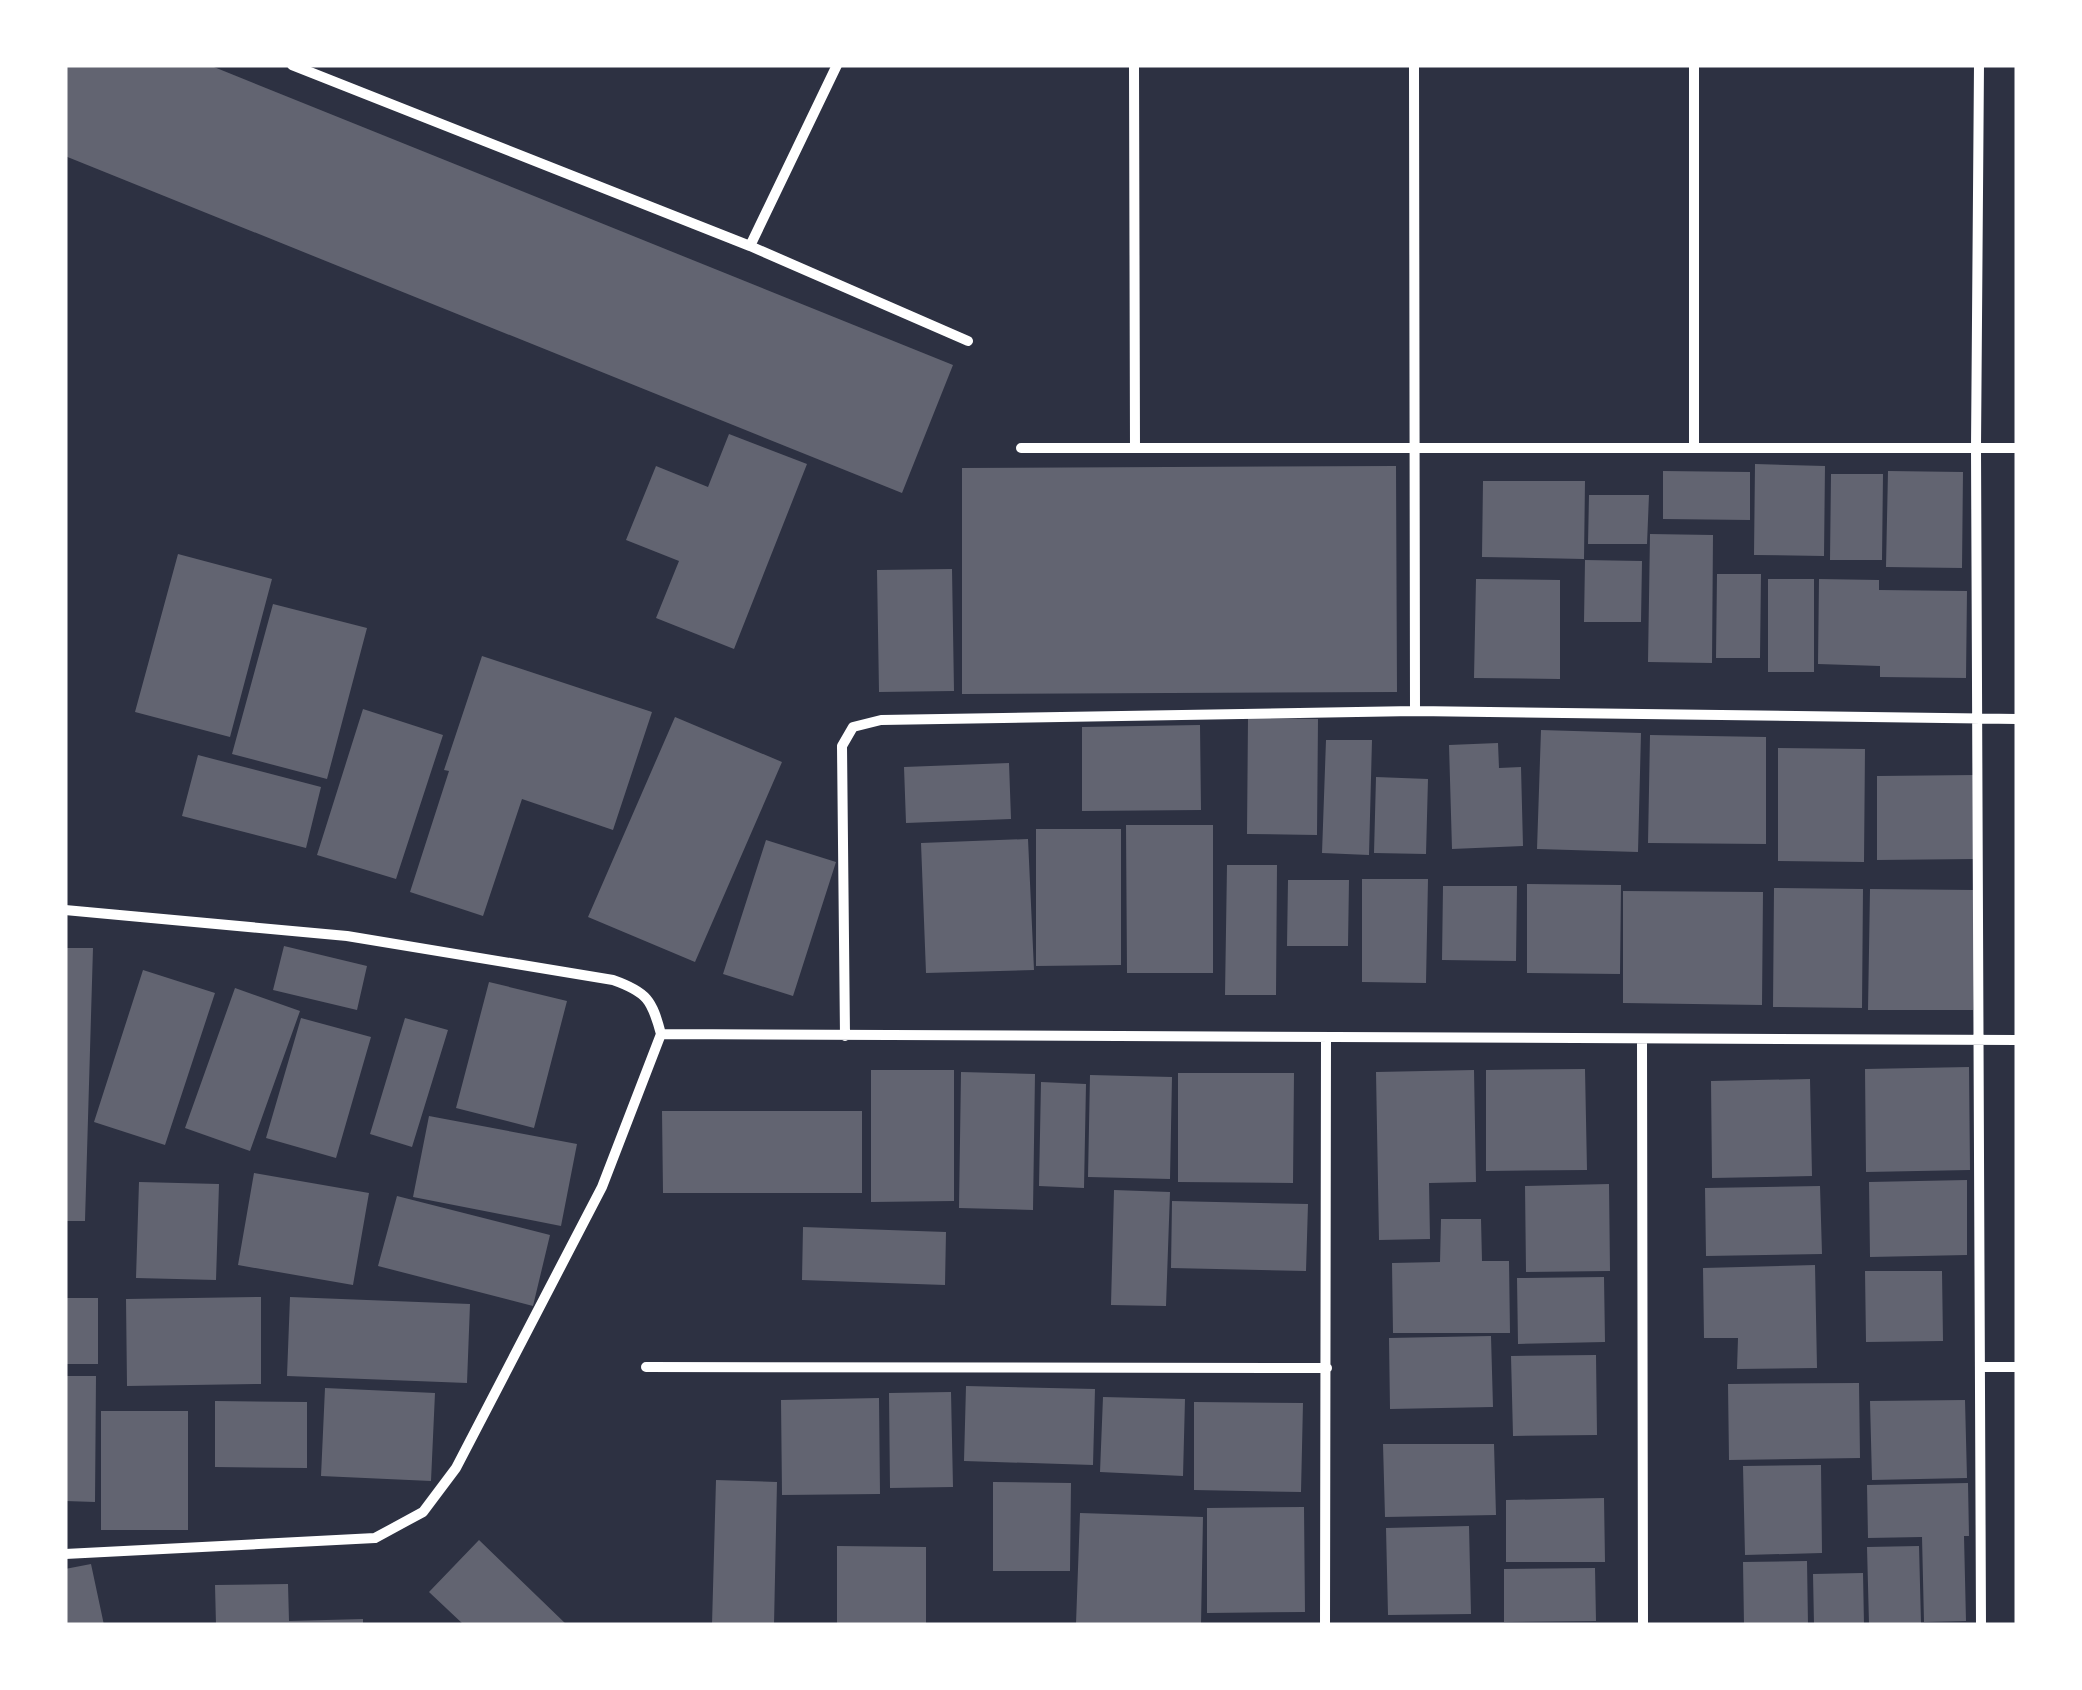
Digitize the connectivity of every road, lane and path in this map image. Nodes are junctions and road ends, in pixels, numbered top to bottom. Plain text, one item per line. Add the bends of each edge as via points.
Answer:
1 (292, 65) edge
2 (838, 65) edge
3 (1134, 65) edge
4 (1414, 65) edge
5 (1694, 65) edge
6 (1979, 65) edge
7 (750, 246) junction
8 (968, 341) dead end
9 (1414, 447) junction
10 (1020, 448) dead end
11 (1135, 448) junction
12 (1694, 448) junction
13 (1976, 448) junction
14 (2017, 448) edge
15 (1414, 711) junction
16 (1979, 719) junction
17 (2017, 719) edge
18 (65, 910) edge
19 (661, 1034) junction
20 (845, 1036) junction
21 (1326, 1038) junction
22 (1642, 1039) junction
23 (1980, 1040) junction
24 (2017, 1040) edge
25 (646, 1367) dead end
26 (1980, 1367) junction
27 (2017, 1367) edge
28 (1327, 1368) junction
29 (65, 1554) edge
30 (1325, 1625) edge
31 (1643, 1625) edge
32 (1981, 1625) edge

1 - 7 street
2 - 7 street
3 - 11 street
4 - 9 street
5 - 12 street
6 - 13 street
7 - 8 street
9 - 11 street
9 - 12 street
9 - 15 street
10 - 11 street
12 - 13 street
13 - 14 street
13 - 16 street
15 - 16 street
15 - 20 street via 881,720 853,727 842,746
16 - 17 street
16 - 23 street
18 - 19 street via 347,936 612,980 638,988 654,1007
19 - 20 street
19 - 29 street via 602,1187 456,1468 423,1512 375,1538
20 - 21 street
21 - 22 street
21 - 28 street
22 - 23 street
22 - 31 street
23 - 24 street
23 - 26 street
25 - 28 street
26 - 27 street
26 - 32 street
28 - 30 street

